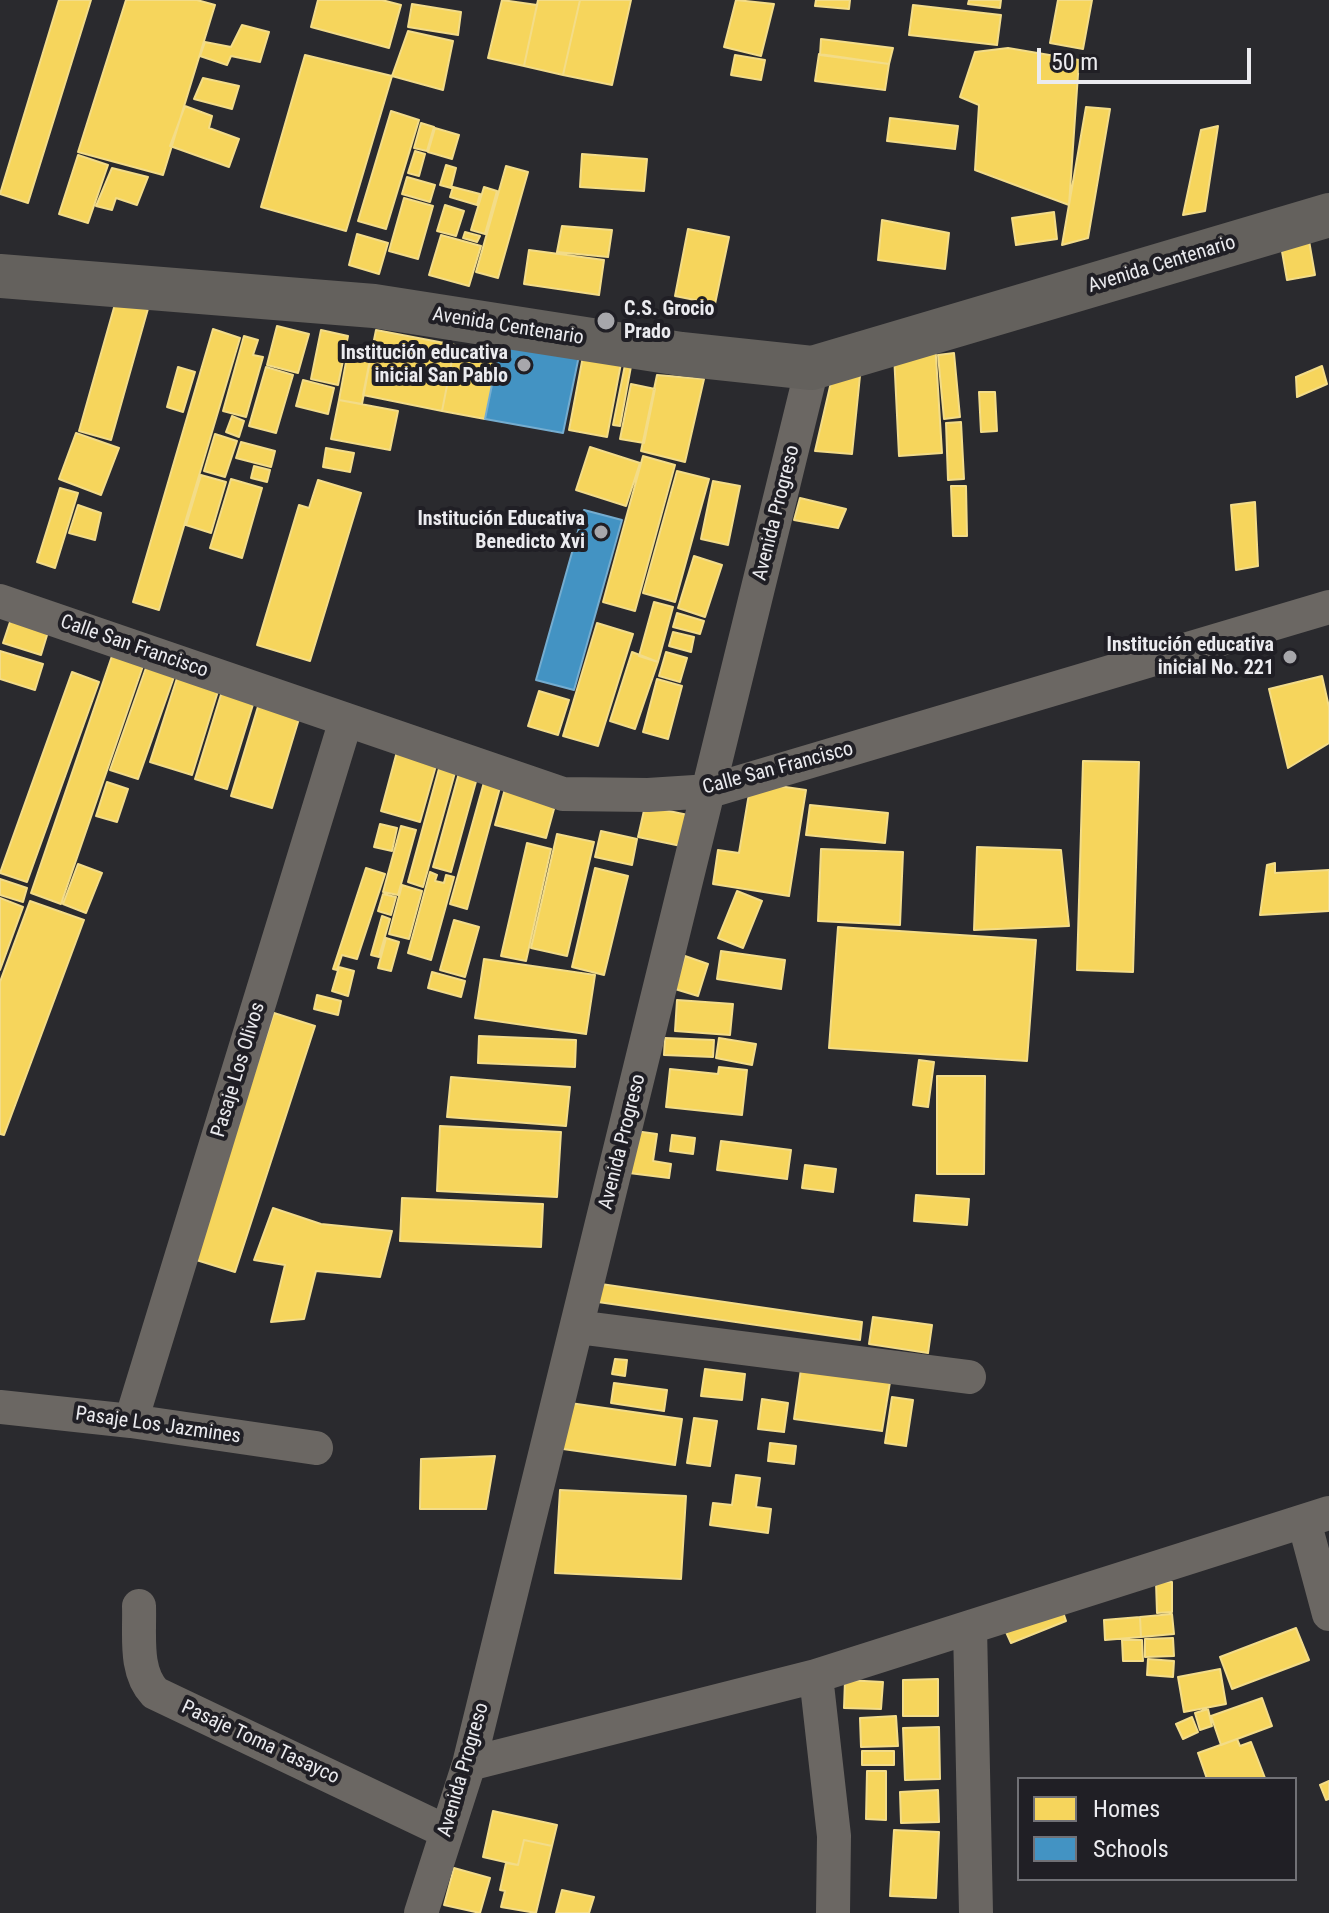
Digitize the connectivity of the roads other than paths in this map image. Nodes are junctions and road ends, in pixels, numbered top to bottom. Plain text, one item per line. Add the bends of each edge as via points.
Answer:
1 (1329, 215) edge
2 (0, 276) edge
3 (812, 368) junction
4 (0, 601) edge
5 (1329, 607) edge
6 (346, 720) junction
7 (710, 791) junction
8 (577, 1327) junction
9 (969, 1377) dead end
10 (0, 1407) edge
11 (131, 1421) junction
12 (316, 1448) dead end
13 (1317, 1517) edge
14 (139, 1606) dead end
15 (1329, 1614) edge
16 (970, 1627) junction
17 (816, 1676) junction
18 (469, 1764) junction
19 (447, 1832) junction
20 (421, 1913) edge
21 (833, 1913) edge
22 (976, 1913) edge

1 - 3 main road, Avenida Centenario
2 - 3 main road, Avenida Centenario via 374,306 681,354
3 - 7 street, Avenida Progreso
4 - 6 street, Calle San Francisco
5 - 7 street, Calle San Francisco
6 - 7 street, Calle San Francisco via 563,794
6 - 11 street, Pasaje Los Olivos
7 - 8 street, Avenida Progreso
8 - 9 street
8 - 18 street, Avenida Progreso
10 - 11 street, Pasaje Los Jazmines
11 - 12 street, Pasaje Los Jazmines
13 - 15 street
13 - 16 street
14 - 19 street, Pasaje Toma Tasayco via 141,1666 145,1683 155,1693
16 - 17 street
16 - 22 street
17 - 18 street
17 - 21 street via 834,1836
18 - 19 street, Avenida Progreso
19 - 20 street, Avenida Progreso

